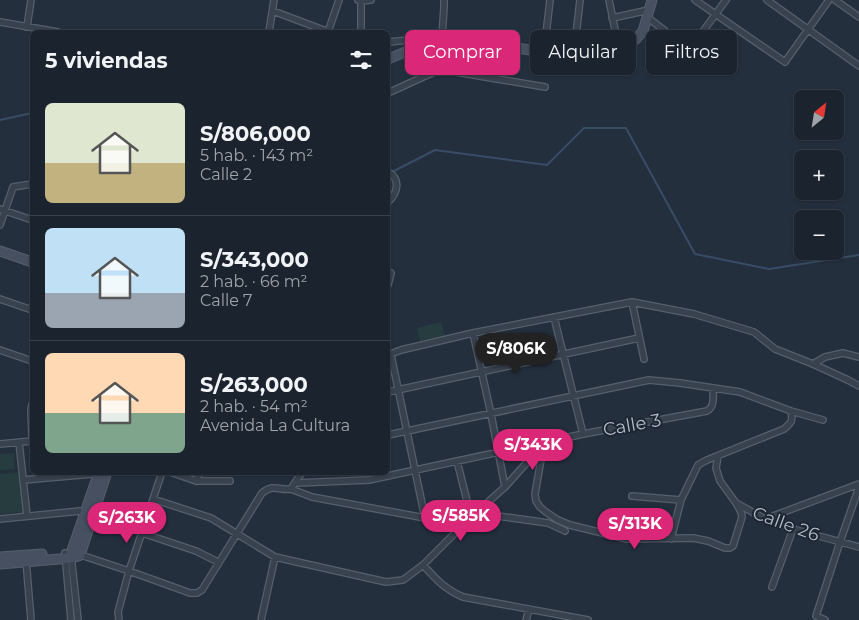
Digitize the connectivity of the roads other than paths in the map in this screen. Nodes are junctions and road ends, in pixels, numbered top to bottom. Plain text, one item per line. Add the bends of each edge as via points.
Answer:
1 (31, 0) edge
2 (274, 0) edge
3 (339, 0) edge
4 (359, 0) edge
5 (371, 0) edge
6 (444, 0) edge
7 (550, 0) edge
8 (580, 0) edge
9 (609, 0) edge
10 (652, 0) edge
11 (695, 0) edge
12 (726, 0) edge
13 (767, 0) edge
14 (829, 0) edge
15 (835, 0) edge
16 (272, 11) junction
17 (648, 13) junction
18 (716, 14) junction
19 (859, 17) edge
20 (612, 18) junction
21 (0, 22) edge
22 (309, 25) junction
23 (27, 27) junction
24 (808, 29) junction
25 (46, 30) edge
26 (269, 30) edge
27 (308, 30) edge
28 (323, 30) edge
29 (330, 30) edge
30 (361, 30) edge
31 (442, 30) edge
32 (547, 30) edge
33 (577, 30) edge
34 (615, 30) edge
35 (636, 39) edge
36 (405, 40) edge
37 (390, 42) edge
38 (405, 52) edge
39 (390, 58) edge
40 (859, 66) edge
41 (545, 87) dead end
42 (390, 92) edge
43 (390, 173) edge
44 (30, 184) edge
45 (390, 200) edge
46 (2, 210) edge
47 (30, 219) edge
48 (0, 225) edge
49 (0, 251) edge
50 (30, 261) edge
51 (0, 299) edge
52 (632, 302) junction
53 (30, 309) edge
54 (554, 317) junction
55 (473, 333) junction
56 (639, 338) junction
57 (0, 350) edge
58 (564, 354) junction
59 (390, 355) edge
60 (859, 357) edge
61 (390, 359) edge
62 (644, 359) dead end
63 (30, 360) edge
64 (813, 364) junction
65 (481, 372) junction
66 (859, 386) edge
67 (713, 388) junction
68 (398, 390) junction
69 (390, 392) edge
70 (573, 396) junction
71 (791, 410) junction
72 (491, 414) junction
73 (823, 420) dead end
74 (407, 431) junction
75 (583, 434) junction
76 (390, 435) edge
77 (30, 441) edge
78 (19, 442) junction
79 (544, 442) junction
80 (0, 444) edge
81 (498, 452) junction
82 (718, 456) junction
83 (457, 461) junction
84 (415, 470) junction
85 (82, 475) edge
86 (100, 475) edge
87 (100, 475) edge
88 (161, 475) edge
89 (179, 475) edge
90 (199, 475) edge
91 (300, 475) edge
92 (24, 480) junction
93 (196, 481) junction
94 (230, 481) dead end
95 (296, 483) junction
96 (859, 485) edge
97 (505, 487) junction
98 (291, 489) junction
99 (632, 496) dead end
100 (153, 499) junction
101 (681, 500) junction
102 (736, 503) junction
103 (479, 510) junction
104 (85, 512) junction
105 (549, 515) junction
106 (28, 516) junction
107 (425, 518) junction
108 (471, 518) junction
109 (0, 519) edge
110 (765, 519) junction
111 (548, 523) junction
112 (463, 525) junction
113 (793, 529) junction
114 (565, 531) dead end
115 (142, 533) junction
116 (236, 534) junction
117 (671, 539) junction
118 (840, 542) junction
119 (859, 547) edge
120 (70, 556) junction
121 (0, 557) edge
122 (274, 557) junction
123 (26, 558) junction
124 (218, 562) junction
125 (0, 564) edge
126 (422, 565) junction
127 (129, 571) junction
128 (772, 587) dead end
129 (529, 609) junction
130 (31, 620) edge
131 (72, 620) edge
132 (78, 620) edge
133 (119, 620) edge
134 (261, 620) edge
135 (526, 620) edge
136 (588, 620) edge
137 (825, 620) edge

1 - 23 street
2 - 16 street
3 - 29 street
4 - 5 street
4 - 30 street
6 - 31 street
7 - 32 street
8 - 33 street
9 - 20 street
10 - 17 street
11 - 18 street
12 - 18 street
13 - 24 street
14 - 24 street
15 - 19 street
16 - 22 street
16 - 26 street
17 - 18 street via 687,46 693,45
17 - 20 street
17 - 35 street via 643,31
18 - 24 street via 785,62
20 - 34 street
21 - 23 street
22 - 27 street
22 - 28 street
23 - 25 street
24 - 40 street
36 - 37 street
38 - 39 street
41 - 42 street via 444,70
43 - 45 street via 396,181 396,190
44 - 46 street via 13,186
46 - 47 street
46 - 48 street
49 - 50 street
51 - 53 street
52 - 54 street
52 - 56 street
52 - 64 street via 694,314 754,332 775,350
54 - 55 street
54 - 58 street
55 - 59 street
55 - 65 street
56 - 58 street
56 - 62 street
57 - 63 street
58 - 65 street
58 - 70 street
60 - 64 street via 843,352
61 - 68 street
64 - 66 street
65 - 68 street
65 - 72 street
67 - 70 street via 649,380
67 - 71 street via 740,392
67 - 75 street, Calle 3 via 709,411
68 - 69 street
68 - 74 street
70 - 72 street
70 - 75 street
71 - 73 street
71 - 82 street via 791,423 784,429
72 - 74 street
72 - 81 street
74 - 76 street
74 - 84 street
75 - 79 street, Calle 3
77 - 78 street
78 - 80 street
78 - 92 street
79 - 81 street, Calle 3
79 - 97 street
79 - 105 street via 535,494 536,501
81 - 83 street, Calle 3
81 - 97 street
82 - 101 street via 698,465
82 - 102 street, Calle 26 via 716,468 720,481
83 - 84 street, Calle 3
83 - 108 street
84 - 95 street, Calle 3 via 369,480
84 - 107 street
85 - 92 street
86 - 104 street
87 - 120 street
88 - 100 street
89 - 93 street
90 - 93 street
91 - 95 street
92 - 106 street
93 - 94 street
95 - 98 street
96 - 110 street
96 - 118 street
97 - 103 street
98 - 107 street via 312,497
98 - 116 street via 274,487 262,493
99 - 101 street
100 - 115 street
100 - 116 street via 211,518
101 - 117 street
102 - 110 street, Calle 26
102 - 117 street via 742,517 730,548 693,538
103 - 108 street
103 - 111 street via 491,515
104 - 106 street
104 - 120 street
105 - 111 street
105 - 117 street via 570,525 627,539
106 - 109 street
107 - 112 street
108 - 112 street
110 - 113 street, Calle 26
111 - 114 street
112 - 126 street
113 - 118 street, Calle 26
113 - 128 street
115 - 124 street
115 - 127 street
116 - 122 street
116 - 124 street
118 - 119 street, Calle 26
118 - 137 street via 816,616
120 - 123 street
120 - 127 street via 87,557
120 - 131 street
120 - 132 street
121 - 123 street
122 - 126 street via 386,582 403,580
122 - 134 street
123 - 125 street
123 - 130 street
124 - 127 street via 197,593
126 - 129 street via 440,584 463,597
127 - 133 street via 118,612
129 - 135 street
129 - 136 street

